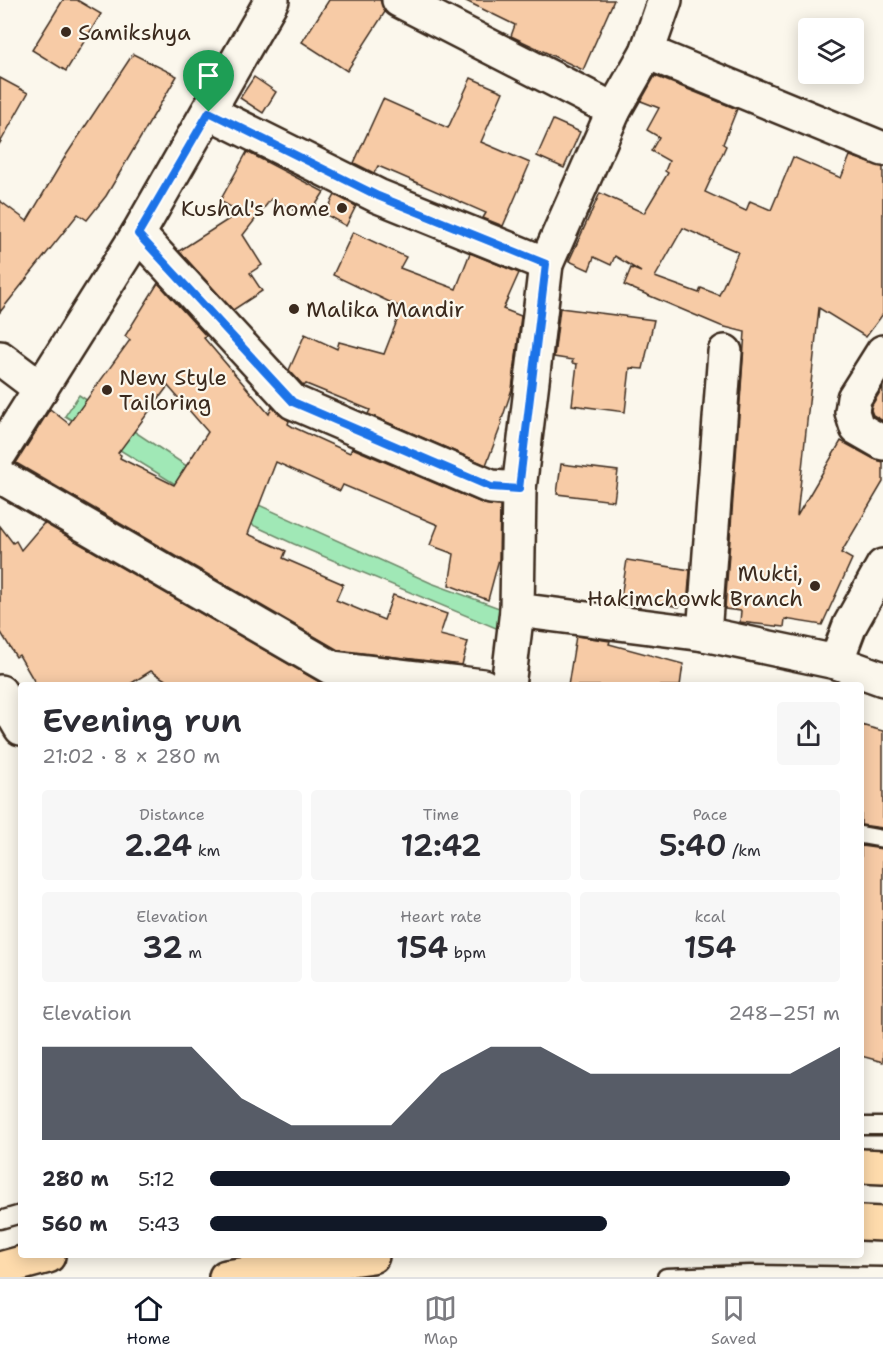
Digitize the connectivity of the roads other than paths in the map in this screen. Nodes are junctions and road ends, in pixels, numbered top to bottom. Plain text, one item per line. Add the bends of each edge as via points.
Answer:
1 (272, 0) edge
2 (399, 0) edge
3 (665, 0) edge
4 (442, 10) edge
5 (647, 52) junction
6 (614, 110) junction
7 (209, 112) junction
8 (883, 149) edge
9 (138, 234) junction
10 (546, 264) junction
11 (725, 352) dead end
12 (883, 352) edge
13 (0, 358) edge
14 (40, 389) junction
15 (883, 443) edge
16 (0, 453) edge
17 (0, 476) edge
18 (519, 489) junction
19 (883, 566) edge
20 (517, 610) junction
21 (704, 634) junction
22 (836, 662) junction
23 (883, 679) edge
24 (449, 682) edge
25 (508, 682) edge
26 (0, 692) edge
27 (18, 723) edge
28 (864, 836) edge
29 (883, 839) edge
30 (864, 1126) edge
31 (883, 1126) edge
32 (864, 1166) edge
33 (883, 1167) edge
34 (18, 1215) edge
35 (0, 1220) edge
36 (864, 1223) edge
37 (883, 1224) edge
38 (41, 1258) edge
39 (361, 1258) edge
40 (323, 1265) edge
41 (0, 1269) edge
42 (883, 1276) edge
43 (226, 1277) edge
44 (666, 1277) edge

1 - 7 street
2 - 4 street
3 - 5 street
4 - 6 street
5 - 6 street
5 - 8 street
6 - 10 street
7 - 9 street
7 - 10 street via 378,196
9 - 14 street
9 - 18 street via 293,402 491,487
10 - 18 street
11 - 21 street
12 - 15 street via 854,398 852,412 857,428
13 - 14 street
14 - 16 street
17 - 24 street via 332,668
18 - 20 street
19 - 22 street via 850,625
20 - 21 street
20 - 25 street
21 - 22 street
22 - 23 street
26 - 27 street
28 - 29 lane
30 - 31 lane
32 - 33 highway
34 - 35 lane
36 - 37 highway
38 - 41 highway
39 - 40 highway
40 - 43 highway
42 - 44 lane

